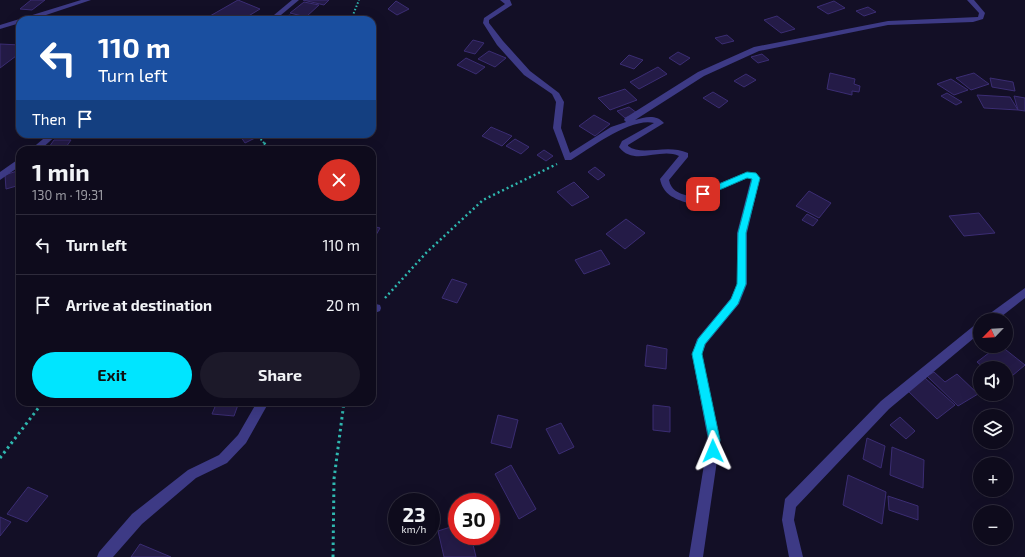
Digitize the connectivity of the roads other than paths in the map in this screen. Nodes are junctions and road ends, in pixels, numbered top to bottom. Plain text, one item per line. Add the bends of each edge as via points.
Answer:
1 (88, 0) edge
2 (296, 0) edge
3 (503, 0) edge
4 (970, 0) edge
5 (37, 16) edge
6 (276, 16) edge
7 (16, 22) edge
8 (0, 27) edge
9 (609, 132) junction
10 (49, 138) edge
11 (39, 146) edge
12 (16, 164) edge
13 (0, 177) edge
14 (1025, 292) edge
15 (998, 313) edge
16 (973, 333) edge
17 (261, 406) edge
18 (104, 557) edge
19 (696, 557) edge
20 (796, 557) edge

1 - 5 street
2 - 6 street
3 - 9 street via 509,5 486,19 486,23 527,73 554,93 560,102 557,128 568,158
4 - 9 street via 982,13 981,18 888,23 757,49 700,74
7 - 8 street
9 - 19 street via 642,120 657,119 660,123 623,147 633,154 676,151 686,155 664,179 665,186 674,196 688,200 747,175 756,178 742,233 742,284 735,301 701,342 697,354 714,440
10 - 11 street
12 - 13 street
14 - 15 street
16 - 20 street via 884,405 790,504 788,520
17 - 18 street via 242,439 223,459 192,474 137,519

